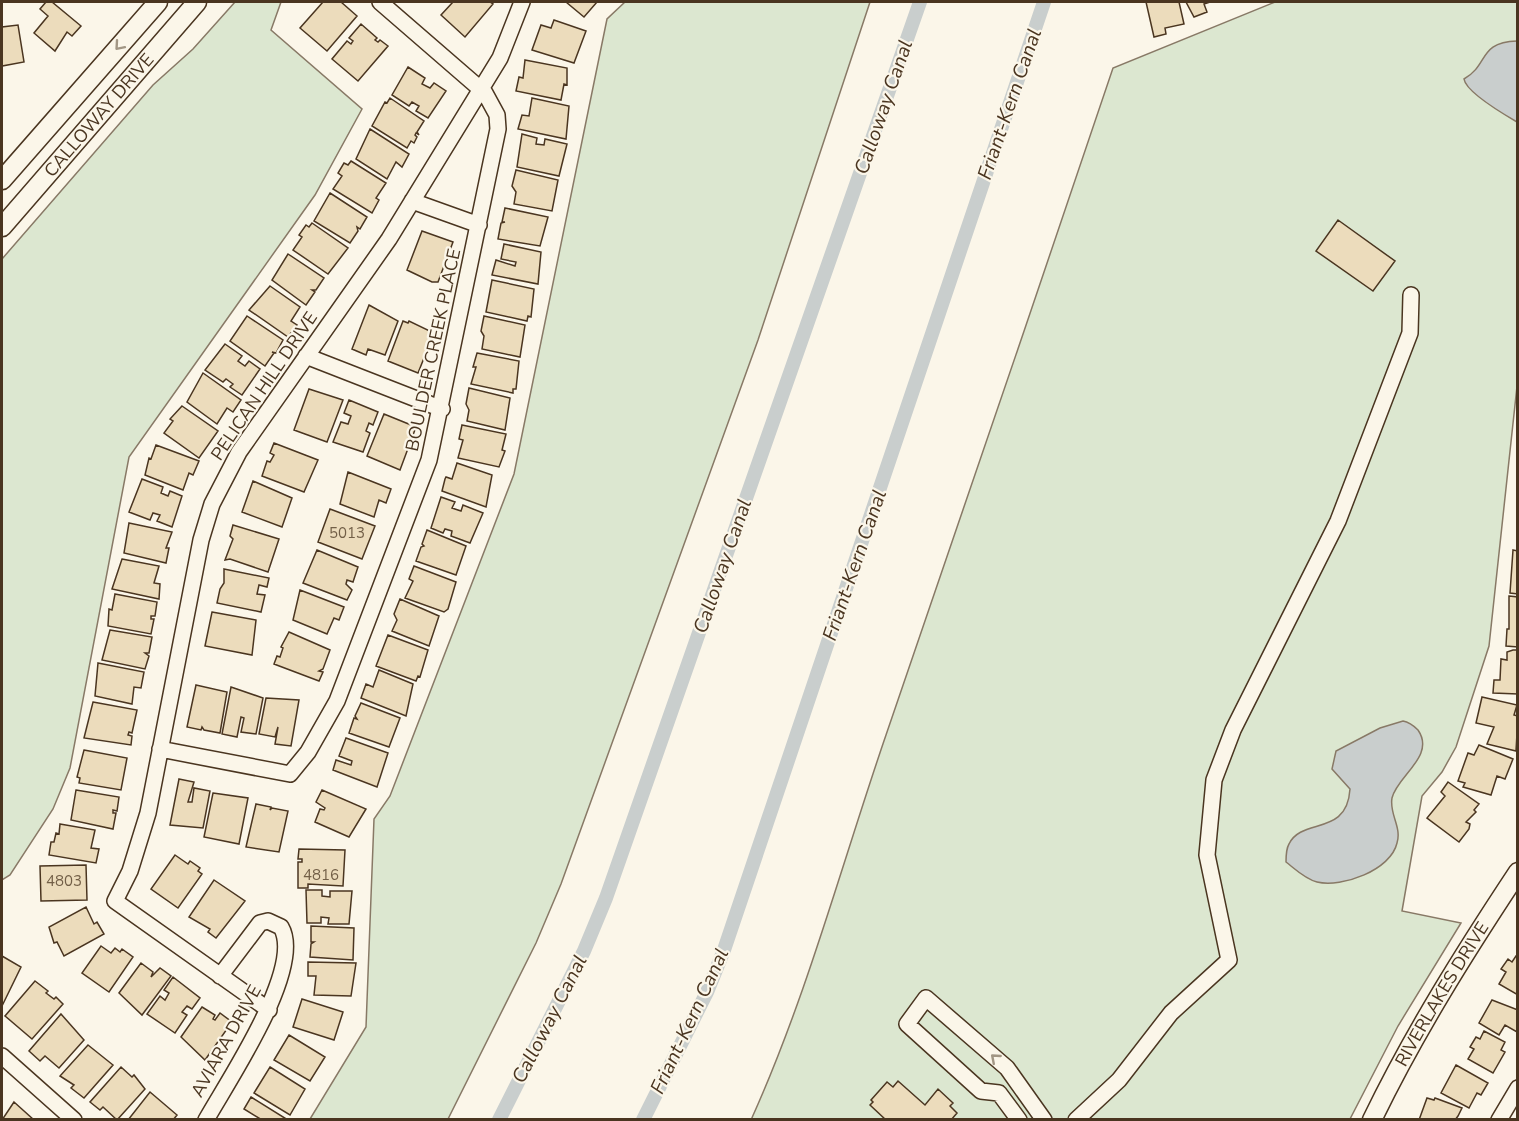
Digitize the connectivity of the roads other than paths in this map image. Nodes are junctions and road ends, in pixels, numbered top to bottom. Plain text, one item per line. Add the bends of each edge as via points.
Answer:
1 (158, 2) edge
2 (181, 2) edge
3 (197, 2) edge
4 (380, 2) edge
5 (522, 2) edge
6 (163, 40) junction
7 (481, 90) junction
8 (2, 180) edge
9 (412, 201) junction
10 (479, 225) junction
11 (2, 227) edge
12 (1411, 295) dead end
13 (306, 356) junction
14 (442, 409) junction
15 (160, 749) junction
16 (1518, 872) edge
17 (220, 975) junction
18 (269, 1010) junction
19 (2, 1056) edge
20 (1014, 1078) junction
21 (1518, 1088) edge
22 (999, 1094) junction
23 (74, 1119) edge
24 (206, 1119) edge
25 (1019, 1119) edge
26 (1044, 1119) edge
27 (1076, 1119) edge
28 (1372, 1119) edge
29 (1499, 1119) edge

1 -> 8 main road, CALLOWAY DRIVE
2 - 6 main road
3 - 6 main road, CALLOWAY DRIVE
4 - 7 street, BOULDER CREEK PLACE
5 - 7 street, PELICAN HILL DRIVE via 500,58
6 - 11 main road, CALLOWAY DRIVE
7 - 9 street, PELICAN HILL DRIVE
7 - 10 street, BOULDER CREEK PLACE via 493,104 498,129
9 - 10 street
9 - 13 street, PELICAN HILL DRIVE
10 - 14 street, BOULDER CREEK PLACE
12 - 27 street via 1410,333 1338,521 1233,730 1214,780 1207,855 1229,960 1171,1013 1119,1080
13 - 14 street
13 - 15 street, PELICAN HILL DRIVE via 239,452 213,504 201,540
14 - 15 street, BOULDER CREEK PLACE via 429,460 337,701 319,735 290,774
15 - 17 street, PELICAN HILL DRIVE via 140,843 115,901
16 - 28 main road, RIVERLAKES DRIVE via 1465,951
17 - 18 street
17 - 18 street, AVIARA DRIVE via 260,923 268,921 281,927 286,943 283,965
18 - 24 street, AVIARA DRIVE
19 - 23 street
20 - 22 street
20 -> 22 street via 926,998 907,1024 981,1091
20 - 26 street
21 - 29 street
22 - 25 street

